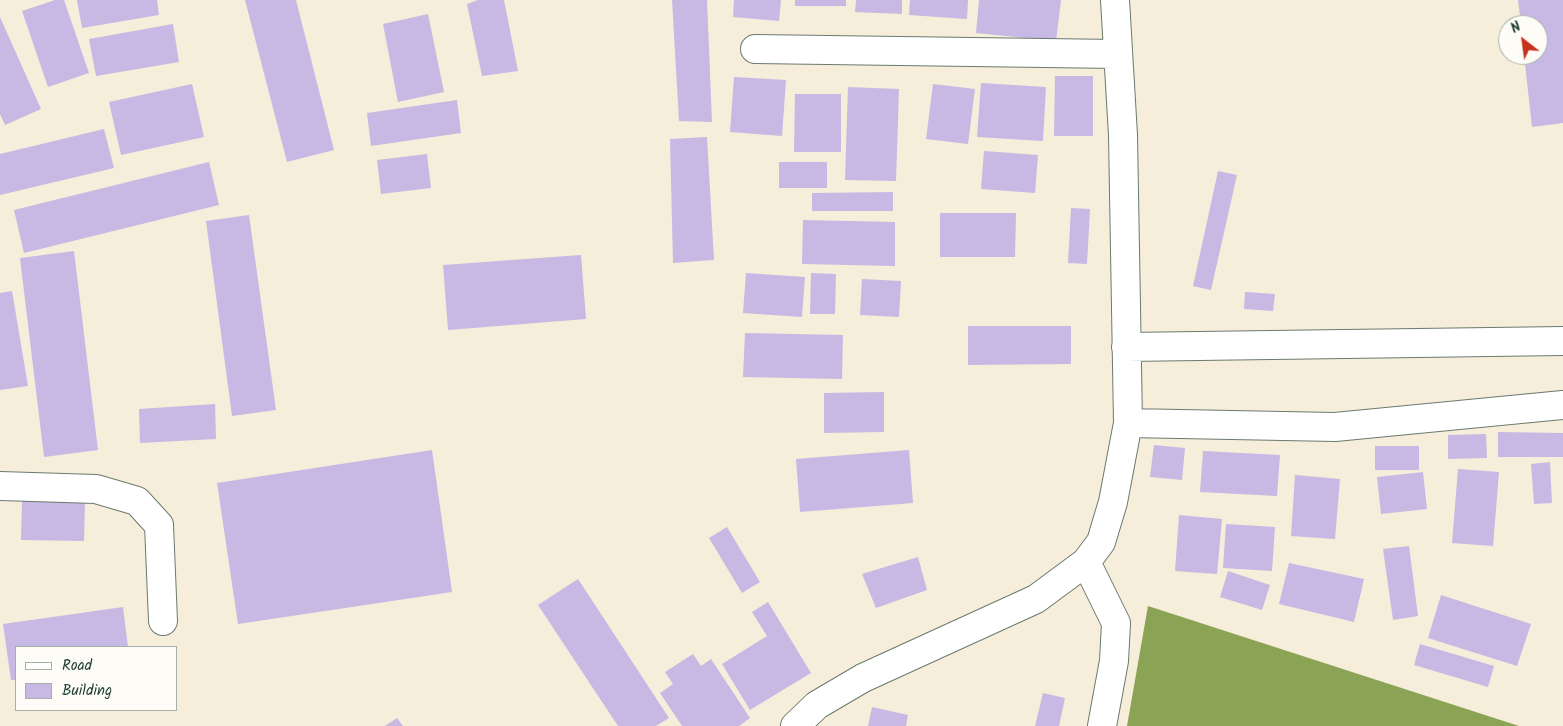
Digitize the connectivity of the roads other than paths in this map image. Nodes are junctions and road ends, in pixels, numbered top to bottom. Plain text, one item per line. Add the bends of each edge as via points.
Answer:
1 (1115, 0) edge
2 (755, 49) dead end
3 (1117, 54) junction
4 (1563, 341) edge
5 (1126, 347) junction
6 (1563, 405) edge
7 (1128, 424) junction
8 (0, 486) edge
9 (1086, 562) junction
10 (163, 621) dead end
11 (795, 726) edge
12 (1102, 726) edge

1 - 3 street
2 - 3 street
3 - 5 street via 1123,135
4 - 5 street
5 - 7 street
6 - 7 street via 1335,427
7 - 9 street via 1114,502 1101,542
8 - 10 street via 96,489 137,502 159,525
9 - 11 street via 1036,599 863,678 817,705
9 - 12 street via 1116,624 1114,662

